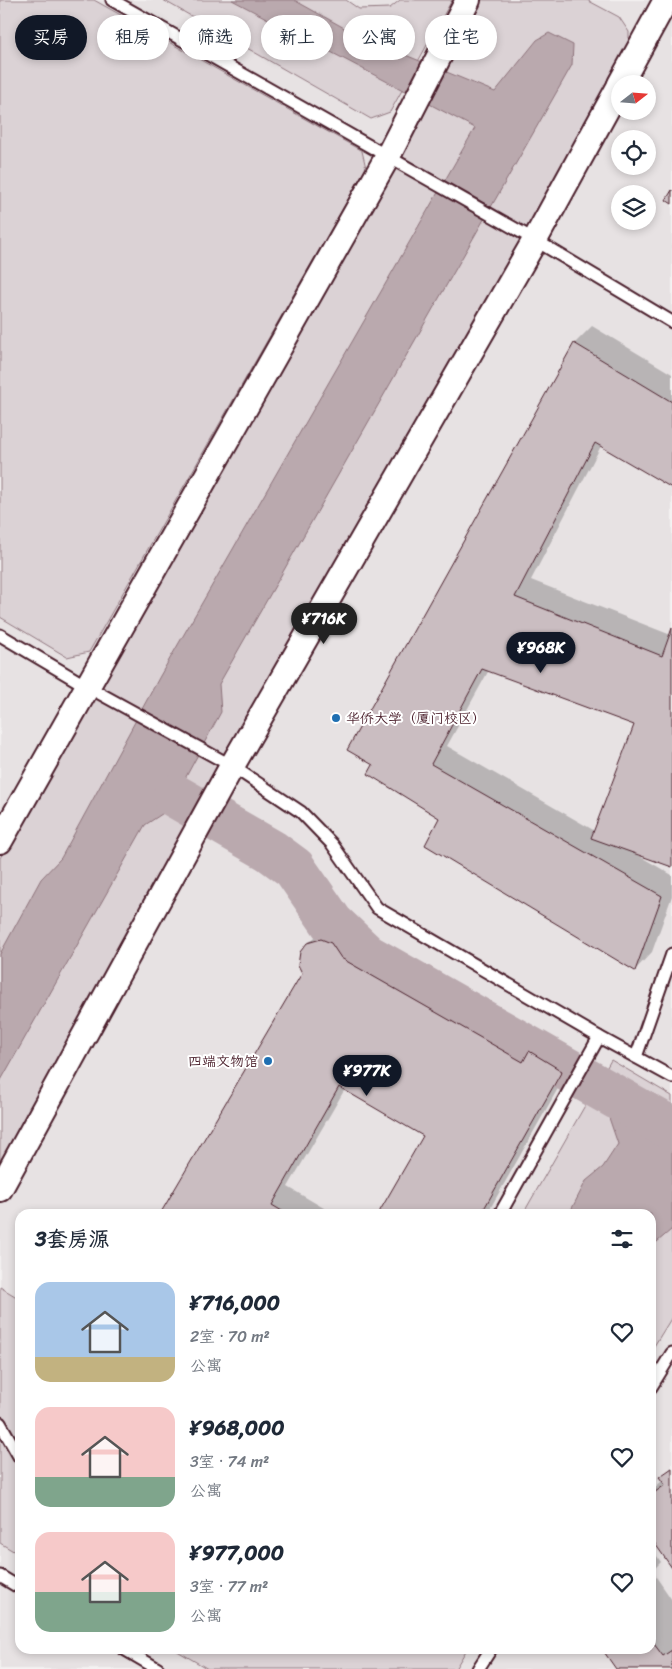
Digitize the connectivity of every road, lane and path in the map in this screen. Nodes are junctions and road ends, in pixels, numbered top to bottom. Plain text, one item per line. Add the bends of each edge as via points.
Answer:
1 (112, 0) edge
2 (468, 0) edge
3 (666, 0) edge
4 (625, 75) edge
5 (611, 101) edge
6 (388, 156) junction
7 (535, 240) junction
8 (672, 322) edge
9 (0, 635) edge
10 (88, 687) junction
11 (232, 766) junction
12 (0, 841) edge
13 (672, 954) edge
14 (599, 1037) junction
15 (636, 1056) junction
16 (672, 1077) edge
17 (0, 1189) edge
18 (503, 1209) edge
19 (672, 1353) edge
20 (656, 1379) edge
21 (0, 1423) edge
22 (15, 1449) edge
23 (0, 1576) edge
24 (15, 1585) edge
25 (132, 1654) edge
26 (488, 1654) edge
27 (158, 1669) edge
28 (478, 1669) edge

1 - 6 lane
2 - 6 street
3 - 4 street
5 - 7 street
6 - 7 lane
6 - 10 street
7 - 8 lane
7 - 11 street
9 - 10 lane
10 - 11 lane
10 - 12 street
11 - 14 lane via 301,812 332,844 377,908
11 - 17 street
13 - 15 lane
14 - 15 lane
14 - 18 lane
15 - 16 lane
19 - 20 lane
21 - 22 lane
23 - 24 lane
25 - 27 lane
26 - 28 lane

